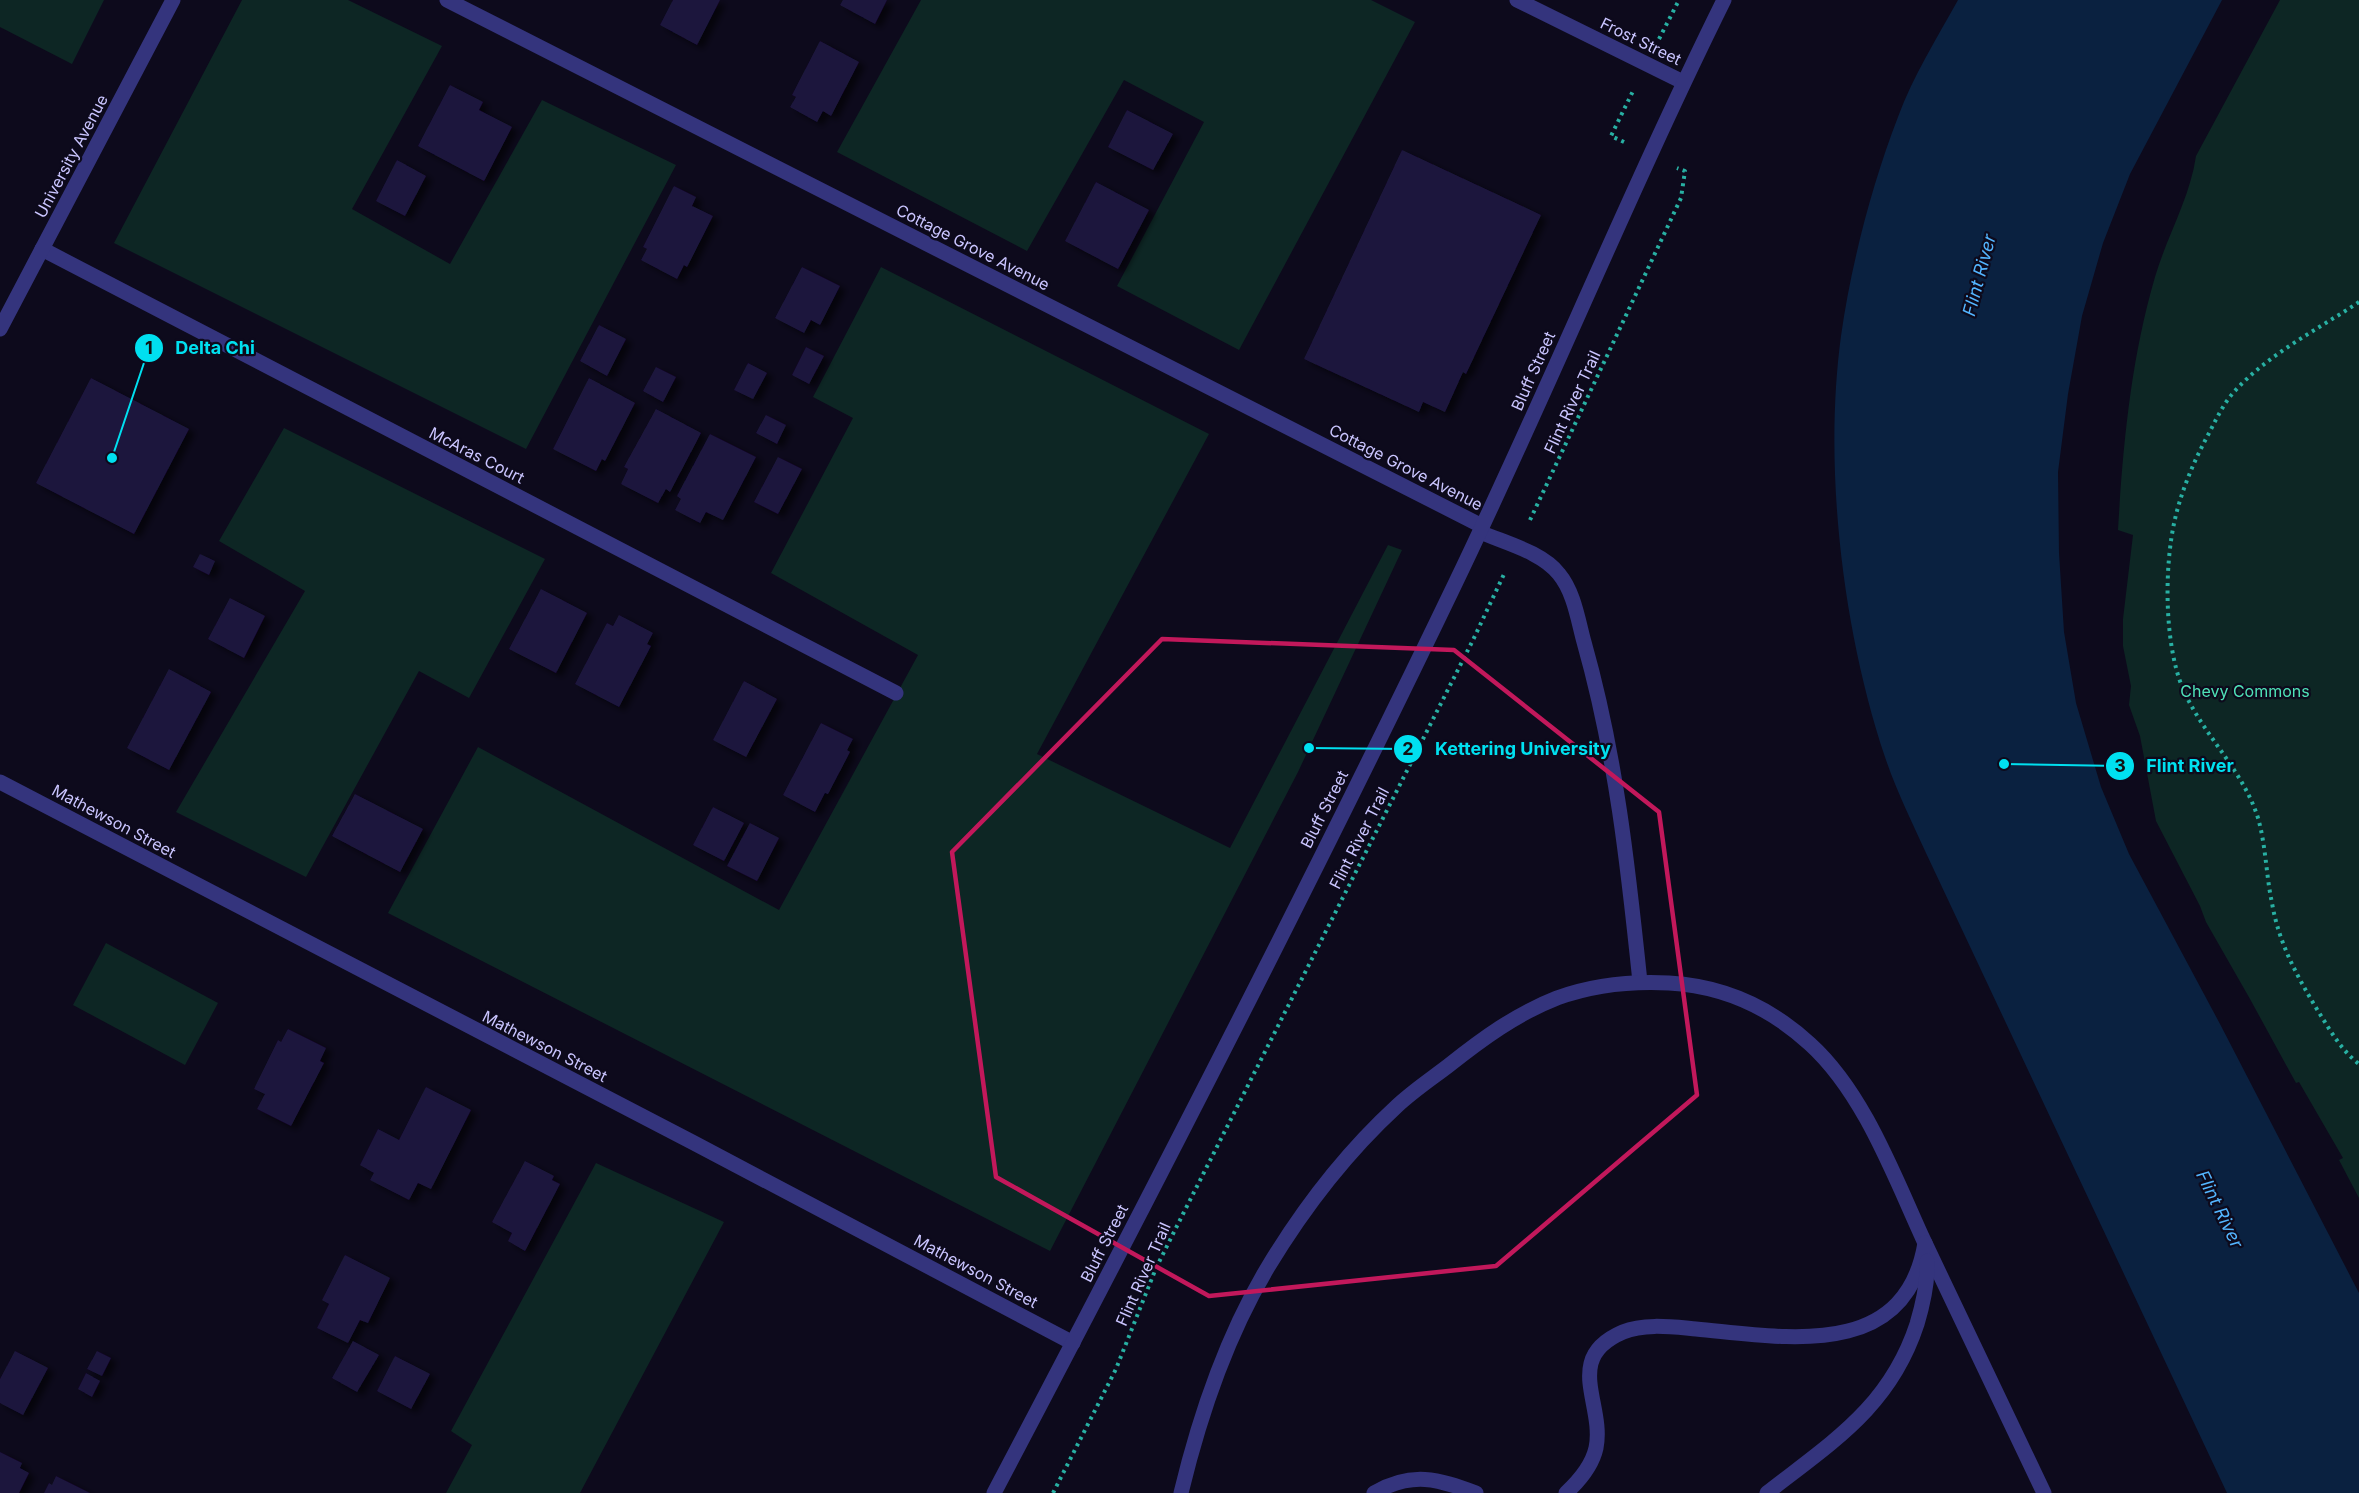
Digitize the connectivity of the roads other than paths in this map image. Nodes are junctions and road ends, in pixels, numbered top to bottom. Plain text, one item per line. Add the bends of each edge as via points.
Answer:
1 (173, 0) edge
2 (447, 0) edge
3 (1517, 0) edge
4 (1724, 0) edge
5 (1683, 82) junction
6 (42, 249) junction
7 (0, 329) edge
8 (1481, 529) junction
9 (896, 693) dead end
10 (0, 782) edge
11 (1640, 982) junction
12 (1925, 1243) junction
13 (1073, 1343) junction
14 (994, 1493) edge
15 (1181, 1493) edge
16 (1374, 1493) edge
17 (1476, 1493) edge
18 (1566, 1493) edge
19 (1767, 1493) edge
20 (2044, 1493) edge

1 - 6 street, University Avenue
2 - 8 street, Cottage Grove Avenue
3 - 5 street, Frost Street
4 - 5 street, Bluff Street
5 - 8 street, Bluff Street
6 - 7 street, University Avenue
6 - 9 street, McAras Court
8 - 11 street, Cottage Grove Avenue via 1543,560 1558,572 1569,592 1594,681 1619,796
8 - 13 street, Bluff Street via 1376,746
10 - 13 street, Mathewson Street
11 - 12 street via 1686,984 1738,998 1765,1010 1810,1044 1845,1084 1863,1113
11 - 15 street via 1560,997 1508,1022 1400,1103 1356,1148 1294,1227 1237,1325 1218,1368
12 - 18 street via 1923,1258 1909,1288 1886,1313 1857,1330 1795,1337 1655,1327 1627,1330 1604,1342 1596,1351 1589,1372 1596,1447 1584,1473
12 - 19 street via 1923,1302 1911,1342 1889,1383 1844,1431
12 - 20 street
13 - 14 street, Bluff Street
16 - 17 street via 1396,1482 1419,1478

